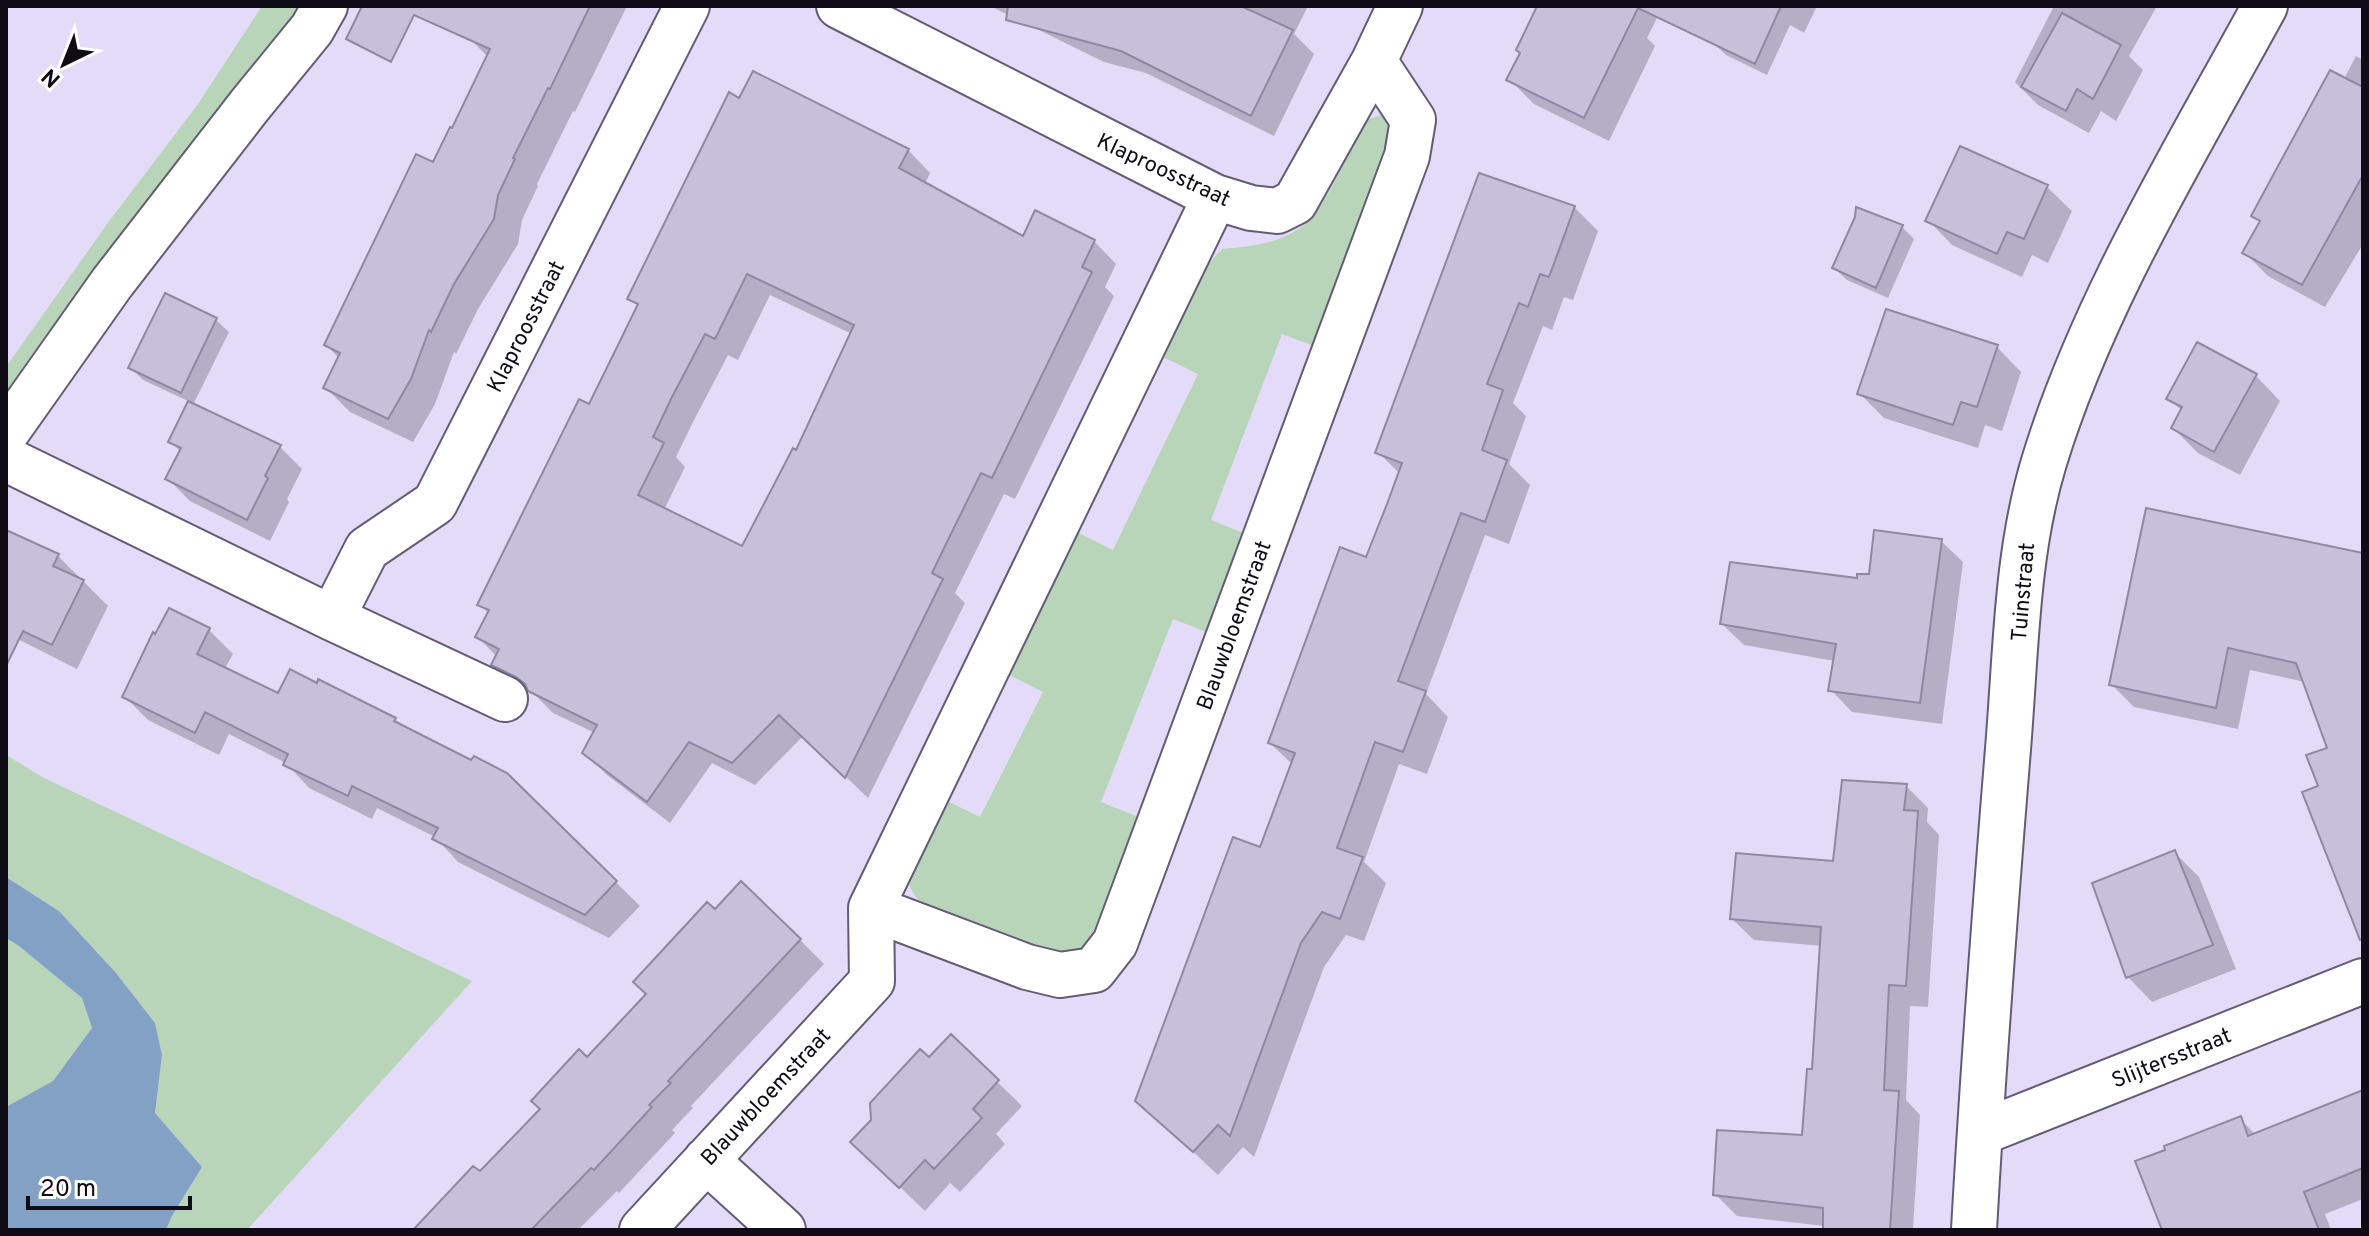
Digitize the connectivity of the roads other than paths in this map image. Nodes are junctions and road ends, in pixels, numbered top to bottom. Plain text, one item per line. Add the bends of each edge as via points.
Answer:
1 (325, 6) edge
2 (687, 6) edge
3 (839, 6) edge
4 (1400, 6) edge
5 (2265, 6) edge
6 (1374, 61) junction
7 (1215, 197) junction
8 (6, 433) edge
9 (6, 459) edge
10 (332, 618) junction
11 (505, 699) dead end
12 (871, 908) junction
13 (2363, 981) edge
14 (1980, 1133) junction
15 (706, 1160) junction
16 (642, 1230) edge
17 (783, 1230) edge
18 (1974, 1230) edge

1 - 8 street via 112,283
2 - 10 street, Klaproosstraat via 435,503 367,549
3 - 7 street, Klaproosstraat
4 - 6 street, Klaproosstraat
5 - 14 street, Tuinstraat via 2110,297 2043,463 2025,542
6 - 7 street, Klaproosstraat via 1295,202 1277,211
6 - 12 street, Blauwbloemstraat via 1413,120 1407,156 1115,943 1094,970 1060,975
7 - 12 street, Blauwbloemstraat
9 - 10 street
10 - 11 street
12 - 15 street, Blauwbloemstraat via 872,981
13 - 14 street, Slijtersstraat
14 - 18 street, Tuinstraat
15 - 16 street, Blauwbloemstraat
15 - 17 street

